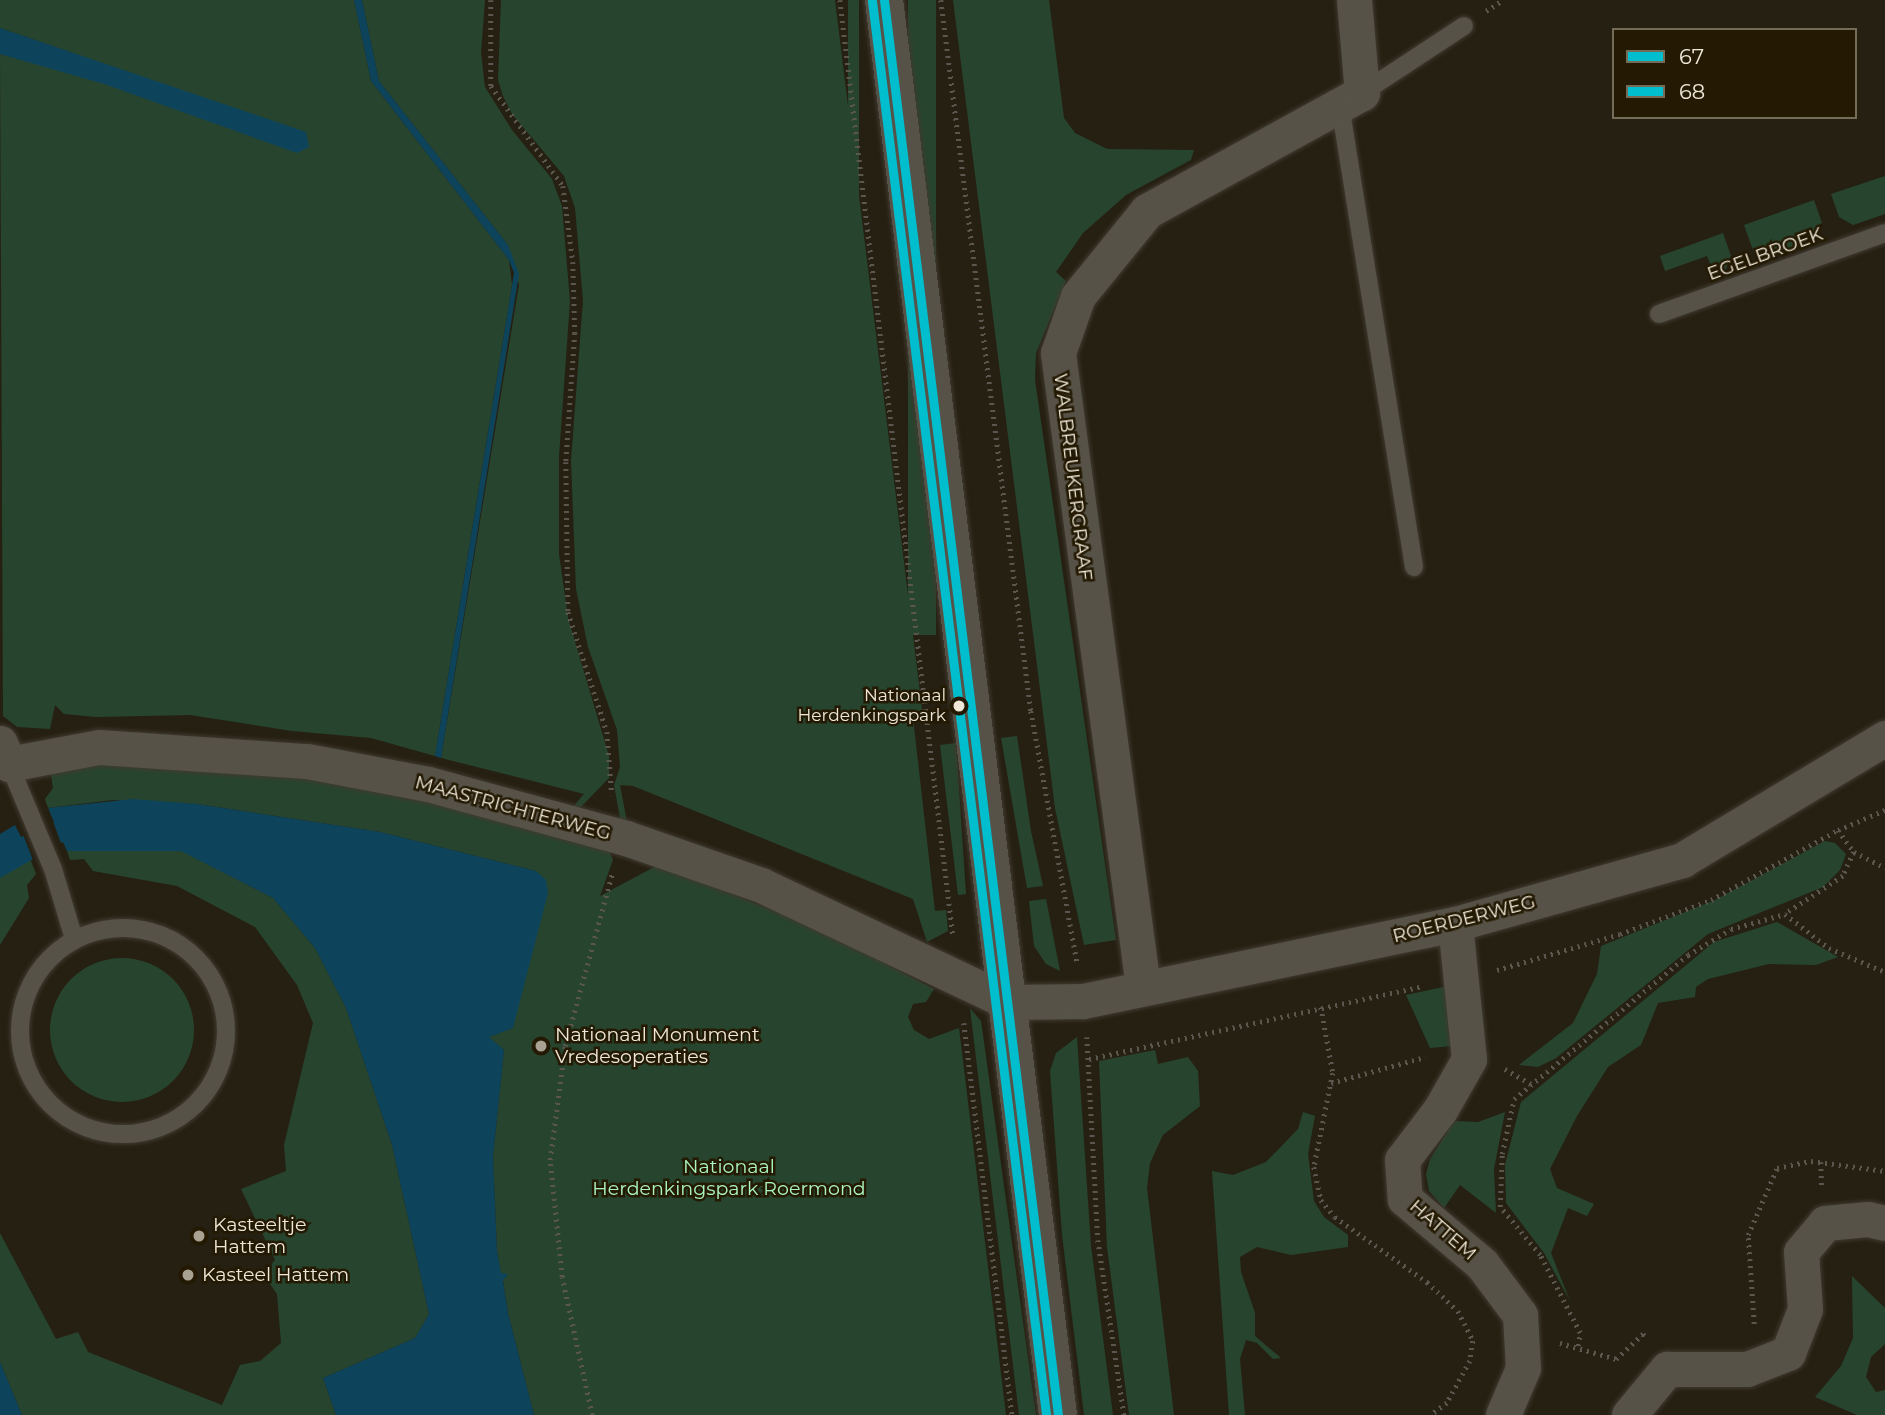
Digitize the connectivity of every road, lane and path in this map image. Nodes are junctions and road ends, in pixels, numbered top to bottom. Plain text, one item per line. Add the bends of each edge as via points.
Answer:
1 (491, 0) edge
2 (840, 0) edge
3 (884, 0) edge
4 (941, 0) edge
5 (1354, 0) edge
6 (1464, 26) dead end
7 (1351, 99) junction
8 (1885, 233) edge
9 (1659, 314) dead end
10 (1414, 567) dead end
11 (1885, 738) edge
12 (4, 754) edge
13 (1838, 830) dead end
14 (625, 838) junction
15 (1854, 852) junction
16 (1885, 868) edge
17 (1785, 914) junction
18 (1455, 925) junction
19 (74, 939) junction
20 (1885, 972) edge
21 (958, 976) junction
22 (1143, 987) junction
23 (1083, 1001) junction
24 (1009, 1002) junction
25 (1885, 1223) edge
26 (1578, 1346) junction
27 (1522, 1350) junction
28 (1471, 1351) dead end
29 (1667, 1369) junction
30 (592, 1415) edge
31 (1012, 1415) edge
32 (1058, 1415) edge
33 (1124, 1415) edge
34 (1503, 1415) edge
35 (1629, 1415) edge

1 - 14 path via 491,86 563,186 573,262 575,333 566,461 568,612 607,732 612,813
2 - 21 path
3 - 24 main road
4 - 23 path via 1031,711
5 - 7 street
6 - 7 lane, WALBREUKERGRAAF
7 - 10 lane
7 - 22 street, WALBREUKERGRAAF via 1147,211 1078,296 1058,353
8 - 9 lane, EGELBROEK
11 - 18 street, ROERDERWEG via 1682,860
12 - 14 street, MAASTRICHTERWEG via 99,747 307,761 428,784
12 - 19 lane via 53,869
13 - 15 path
14 - 21 street, MAASTRICHTERWEG via 761,885
14 - 30 path via 602,903 565,1046 550,1160 562,1277
15 - 16 path
15 - 17 path via 1843,876
17 - 20 path via 1829,948
17 - 26 path via 1731,929 1688,955 1514,1099 1502,1154 1500,1207 1540,1255 1580,1334
18 - 22 street, ROERDERWEG
18 - 27 street, HATTEM via 1469,1059 1440,1110 1402,1160 1405,1199 1482,1264 1520,1315
19 - 19 lane via 47,959 29,986 20,1051 32,1082 52,1107 79,1126 111,1135 144,1133 175,1122 202,1099 221,1068 228,1032 222,997 210,976 178,942 144,929 108,928
21 - 24 street, MAASTRICHTERWEG
21 - 31 path
22 - 23 street, ROERDERWEG
23 - 24 street, ROERDERWEG
23 - 33 path via 1098,1240
24 - 32 main road
25 - 29 street via 1868,1219 1825,1223 1801,1252 1805,1309 1788,1353 1747,1369
26 - 27 path via 1546,1343
26 - 29 path via 1616,1359 1643,1334
27 - 28 path
27 - 34 street, HATTEM via 1523,1368
29 - 35 street

